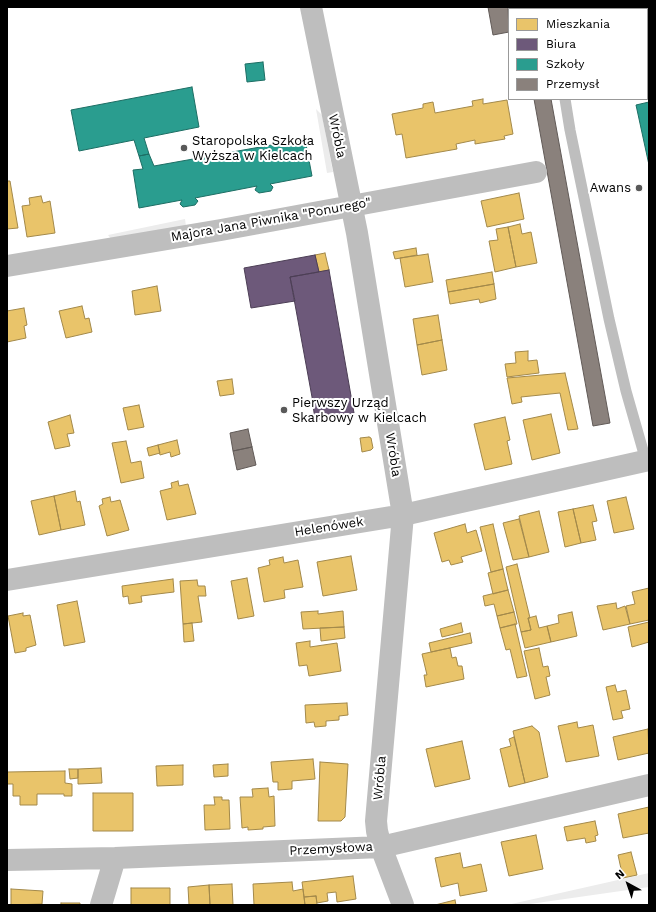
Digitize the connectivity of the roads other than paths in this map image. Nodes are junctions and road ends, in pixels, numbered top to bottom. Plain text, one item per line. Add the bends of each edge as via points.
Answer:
1 (311, 7) edge
2 (565, 100) edge
3 (536, 172) dead end
4 (351, 206) junction
5 (7, 266) edge
6 (648, 461) edge
7 (402, 515) junction
8 (7, 580) edge
9 (649, 785) edge
10 (381, 847) junction
11 (115, 858) junction
12 (7, 860) edge
13 (101, 905) edge
14 (403, 905) edge

1 - 4 street, Wróbla
2 - 6 lane via 609,319 626,391
3 - 4 street, Majora Jana Piwnika "Ponurego"
4 - 5 street, Majora Jana Piwnika "Ponurego"
4 - 7 street, Wróbla
6 - 7 street, Helenówek
7 - 8 street, Helenówek
7 - 10 street, Wróbla via 376,821
9 - 10 street, Przemysłowa
10 - 11 street, Przemysłowa
10 - 14 street, Wróbla
11 - 12 street, Przemysłowa
11 - 13 street

